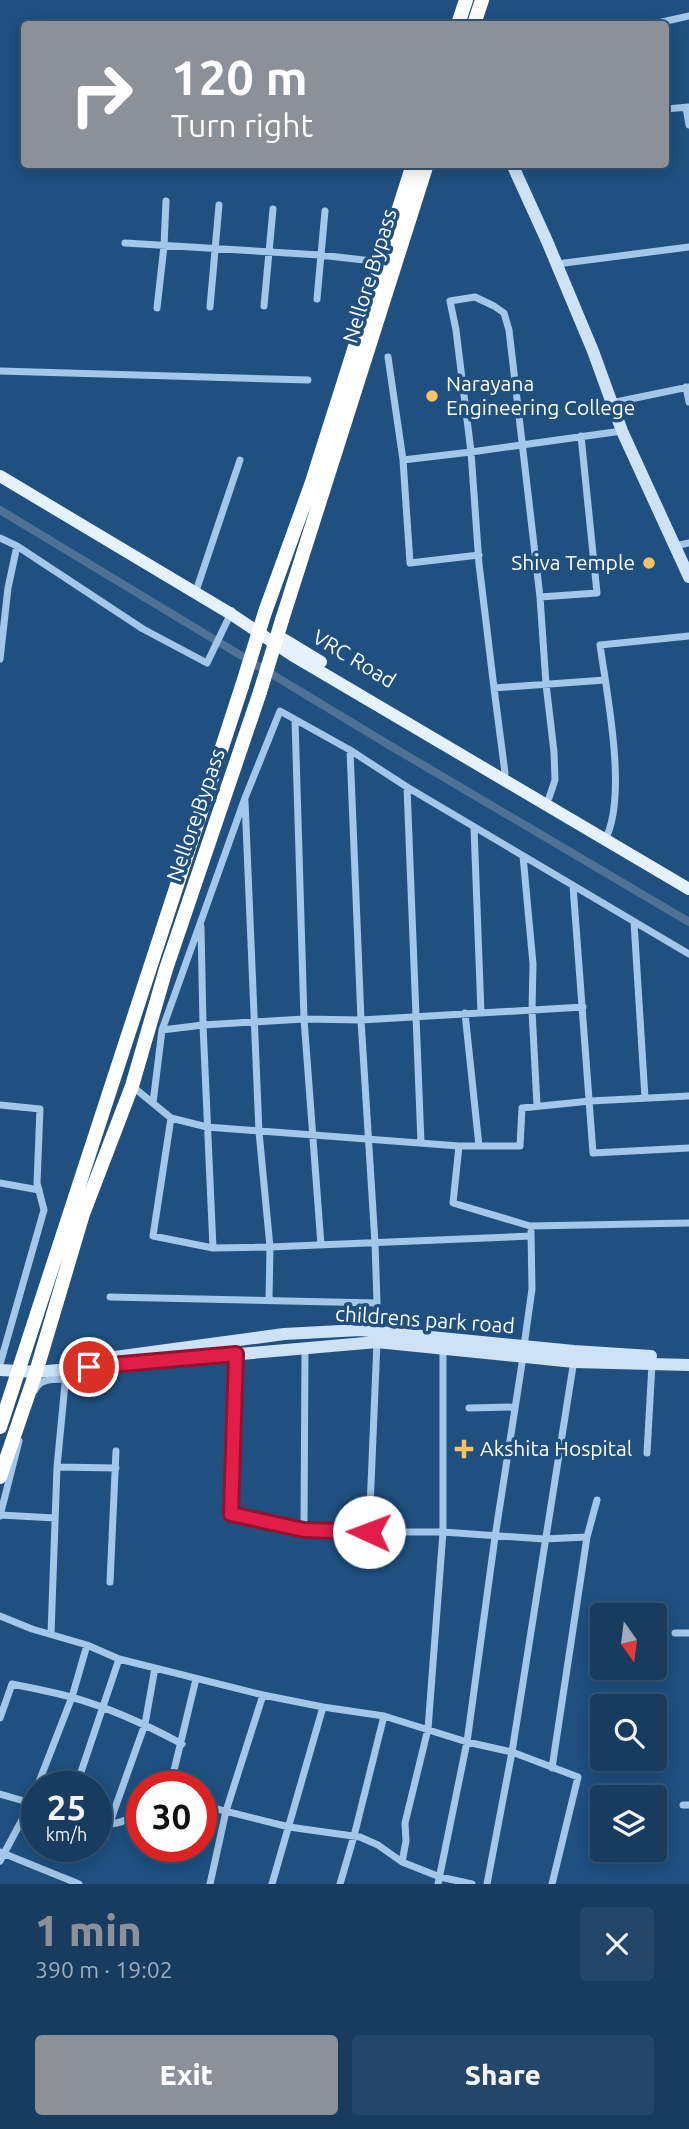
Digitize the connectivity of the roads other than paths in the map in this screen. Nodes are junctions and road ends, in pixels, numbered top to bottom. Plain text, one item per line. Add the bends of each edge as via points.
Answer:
1 (466, 0) edge
2 (481, 4) edge
3 (689, 16) edge
4 (459, 21) edge
5 (477, 21) edge
6 (666, 21) edge
7 (687, 107) edge
8 (669, 109) edge
9 (689, 125) edge
10 (412, 168) edge
11 (426, 168) edge
12 (514, 168) edge
13 (166, 201) dead end
14 (219, 205) dead end
15 (273, 209) dead end
16 (325, 211) dead end
17 (125, 243) dead end
18 (164, 246) junction
19 (689, 247) edge
20 (216, 249) junction
21 (269, 252) junction
22 (320, 255) junction
23 (382, 262) junction
24 (557, 264) junction
25 (317, 299) dead end
26 (264, 306) dead end
27 (210, 307) dead end
28 (157, 308) dead end
29 (388, 357) dead end
30 (0, 371) edge
31 (308, 380) dead end
32 (687, 387) edge
33 (611, 402) junction
34 (689, 402) edge
35 (622, 430) junction
36 (581, 436) junction
37 (522, 444) junction
38 (471, 452) junction
39 (240, 460) dead end
40 (402, 460) junction
41 (0, 470) edge
42 (0, 476) edge
43 (0, 538) edge
44 (689, 543) edge
45 (16, 546) junction
46 (675, 546) junction
47 (479, 555) junction
48 (689, 577) edge
49 (4, 587) edge
50 (197, 588) junction
51 (540, 597) junction
52 (232, 611) junction
53 (2, 625) edge
54 (689, 636) edge
55 (0, 659) edge
56 (605, 680) junction
57 (546, 684) junction
58 (494, 688) junction
59 (295, 720) junction
60 (350, 750) junction
61 (505, 773) junction
62 (407, 787) junction
63 (244, 798) junction
64 (549, 798) junction
65 (474, 827) junction
66 (607, 836) junction
67 (523, 856) junction
68 (689, 879) edge
69 (573, 886) junction
70 (689, 889) edge
71 (201, 920) junction
72 (634, 922) junction
73 (689, 954) edge
74 (583, 1007) junction
75 (533, 1011) junction
76 (465, 1013) junction
77 (481, 1013) junction
78 (416, 1016) junction
79 (304, 1019) junction
80 (361, 1020) junction
81 (254, 1023) junction
82 (203, 1025) junction
83 (162, 1030) junction
84 (132, 1086) junction
85 (689, 1096) edge
86 (645, 1098) junction
87 (590, 1101) junction
88 (153, 1103) junction
89 (0, 1105) edge
90 (537, 1105) junction
91 (171, 1118) junction
92 (207, 1127) junction
93 (260, 1132) junction
94 (314, 1136) junction
95 (367, 1140) junction
96 (421, 1143) junction
97 (459, 1146) junction
98 (478, 1146) junction
99 (689, 1148) edge
100 (2, 1183) edge
101 (39, 1190) junction
102 (0, 1193) edge
103 (689, 1223) edge
104 (530, 1226) junction
105 (531, 1236) junction
106 (375, 1243) junction
107 (321, 1245) junction
108 (270, 1247) junction
109 (213, 1248) junction
110 (110, 1297) dead end
111 (269, 1300) junction
112 (377, 1303) junction
113 (377, 1337) junction
114 (305, 1348) junction
115 (443, 1349) junction
116 (524, 1352) junction
117 (236, 1354) junction
118 (574, 1357) junction
119 (689, 1358) edge
120 (0, 1364) edge
121 (652, 1364) junction
122 (689, 1365) edge
123 (0, 1370) edge
124 (19, 1371) junction
125 (66, 1371) junction
126 (36, 1372) junction
127 (515, 1407) junction
128 (469, 1408) dead end
129 (0, 1427) edge
130 (116, 1451) dead end
131 (647, 1453) dead end
132 (57, 1467) junction
133 (116, 1468) junction
134 (0, 1477) edge
135 (597, 1500) dead end
136 (0, 1515) edge
137 (55, 1518) junction
138 (304, 1530) junction
139 (369, 1532) junction
140 (443, 1532) junction
141 (495, 1537) junction
142 (587, 1537) junction
143 (544, 1539) junction
144 (110, 1582) dead end
145 (0, 1616) edge
146 (674, 1633) dead end
147 (689, 1633) edge
148 (51, 1634) junction
149 (87, 1645) junction
150 (119, 1659) junction
151 (155, 1668) junction
152 (196, 1679) junction
153 (263, 1695) junction
154 (72, 1697) junction
155 (102, 1707) junction
156 (323, 1707) junction
157 (384, 1716) junction
158 (0, 1718) edge
159 (145, 1724) junction
160 (428, 1729) junction
161 (467, 1742) junction
162 (182, 1744) junction
163 (512, 1752) junction
164 (552, 1768) junction
165 (43, 1771) edge
166 (81, 1771) edge
167 (174, 1771) edge
168 (0, 1794) edge
169 (21, 1800) edge
170 (217, 1809) edge
171 (226, 1811) junction
172 (112, 1819) edge
173 (21, 1824) edge
174 (289, 1827) junction
175 (354, 1836) junction
176 (1, 1855) edge
177 (402, 1862) junction
178 (439, 1880) edge
179 (79, 1884) edge
180 (209, 1884) edge
181 (272, 1884) edge
182 (340, 1884) edge
183 (472, 1884) edge
184 (487, 1884) edge
185 (552, 1884) edge

1 - 2 street
1 - 4 highway
2 - 5 highway
3 - 6 street
7 - 8 street
7 - 9 street
10 - 23 highway, Nellore Bypass
11 - 84 highway, Nellore Bypass, bridge
12 - 24 street
13 - 18 street
14 - 20 street
15 - 21 street
16 - 22 street
17 - 18 street
18 - 20 street
18 - 28 street
19 - 24 street
20 - 21 street
20 - 27 street
21 - 22 street
21 - 26 street
22 - 23 street
22 - 25 street
23 - 124 highway, Nellore Bypass, bridge
24 - 33 street
29 - 40 street
30 - 31 street
32 - 33 street
32 - 34 street
33 - 35 street
35 - 36 street
35 - 46 street
36 - 37 street
36 - 51 street via 597,593
37 - 38 street
37 - 38 street via 504,313 475,297 450,301
37 - 51 street
38 - 40 street
38 - 47 street
39 - 50 street
40 - 47 street via 410,563
41 - 50 main road, VRC Road
42 - 52 main road
43 - 45 street
44 - 46 street
45 - 49 street
45 - 52 street via 143,629 207,663
46 - 48 street
47 - 58 street
49 - 53 street
50 - 52 main road, VRC Road
51 - 57 street
52 - 61 main road, VRC Road
52 - 66 main road via 292,654
53 - 55 street
54 - 56 street via 600,645
56 - 57 street
56 - 66 street via 616,771 613,821
57 - 58 street
57 - 64 street via 555,780
58 - 61 street
59 - 60 street
59 - 63 street via 279,710
59 - 79 street
60 - 62 street
60 - 80 street
61 - 64 main road, VRC Road
62 - 65 street
62 - 78 street
63 - 71 street
63 - 81 street
64 - 66 main road, VRC Road
65 - 67 street
65 - 77 street
66 - 68 main road, VRC Road
66 - 70 main road
67 - 69 street
67 - 75 street
69 - 72 street
69 - 74 street
71 - 82 street
71 - 83 street
72 - 73 street
72 - 86 street
74 - 75 street
74 - 87 street
75 - 77 street
75 - 90 street
76 - 77 street
76 - 78 street
76 - 98 street
78 - 80 street
78 - 96 street
79 - 80 street
79 - 81 street
79 - 94 street
80 - 95 street
81 - 82 street
81 - 93 street
82 - 83 street
82 - 92 street
83 - 88 street
84 - 88 street
84 - 126 highway, Nellore Bypass via 83,1213
85 - 86 street
86 - 87 street
87 - 90 street
87 - 99 street via 593,1153
88 - 91 street
89 - 101 street via 40,1108
90 - 98 street via 522,1108 520,1146
91 - 92 street
91 - 109 street via 153,1236
92 - 93 street
92 - 109 street
93 - 94 street
93 - 108 street
94 - 95 street
94 - 107 street
95 - 96 street
95 - 106 street
96 - 97 street
97 - 98 street
97 - 104 street via 453,1203
100 - 101 street
100 - 102 street
101 - 120 street via 44,1210
103 - 104 street
104 - 105 street
105 - 106 street
105 - 116 street via 532,1289
106 - 107 street
106 - 112 street
107 - 108 street
108 - 109 street
108 - 111 street
110 - 111 street
111 - 112 street
112 - 113 street
113 - 114 street, childrens park road
113 - 115 street, childrens park road
113 - 116 street, childrens park road
113 - 125 street, childrens park road via 360,1330 284,1334
113 - 139 street
114 - 117 street, childrens park road
114 - 138 street
115 - 116 street, childrens park road
115 - 140 street
116 - 118 street, childrens park road
116 - 127 street
117 - 125 street, childrens park road
117 - 138 street via 231,1514
118 - 119 street, childrens park road
118 - 121 street
118 - 143 street
121 - 122 street
121 - 131 street
123 - 124 street, childrens park road
124 - 126 street, childrens park road
124 - 129 highway, Nellore Bypass
125 - 126 street, childrens park road
125 - 132 street
125 - 136 street via 37,1384
126 - 134 highway, Nellore Bypass
127 - 128 street
127 - 141 street
130 - 133 street
132 - 133 street
132 - 137 street
133 - 144 street
135 - 142 street
136 - 137 street
137 - 148 street
138 - 139 street
139 - 140 street
140 - 141 street
140 - 160 street
141 - 143 street
141 - 161 street
142 - 143 street
142 - 164 street
143 - 163 street
145 - 148 street
146 - 147 street
148 - 149 street
149 - 150 street
149 - 154 street
150 - 151 street
150 - 155 street
151 - 152 street
151 - 159 street
152 - 153 street
152 - 162 street
153 - 156 street
153 - 171 street
154 - 155 street
154 - 158 street via 12,1684
154 - 165 street
155 - 159 street
155 - 166 street
156 - 157 street
156 - 174 street
157 - 160 street
157 - 175 street
159 - 162 street
159 - 172 street
160 - 161 street
160 - 177 street via 405,1823
161 - 163 street
161 - 178 street
162 - 167 street
163 - 164 street
163 - 184 street
164 - 185 street via 578,1777
168 - 169 street
170 - 171 street
171 - 174 street
171 - 180 street
173 - 176 street
174 - 175 street
174 - 181 street
175 - 177 street via 378,1844
175 - 182 street
176 - 179 street
177 - 178 street
178 - 183 street

